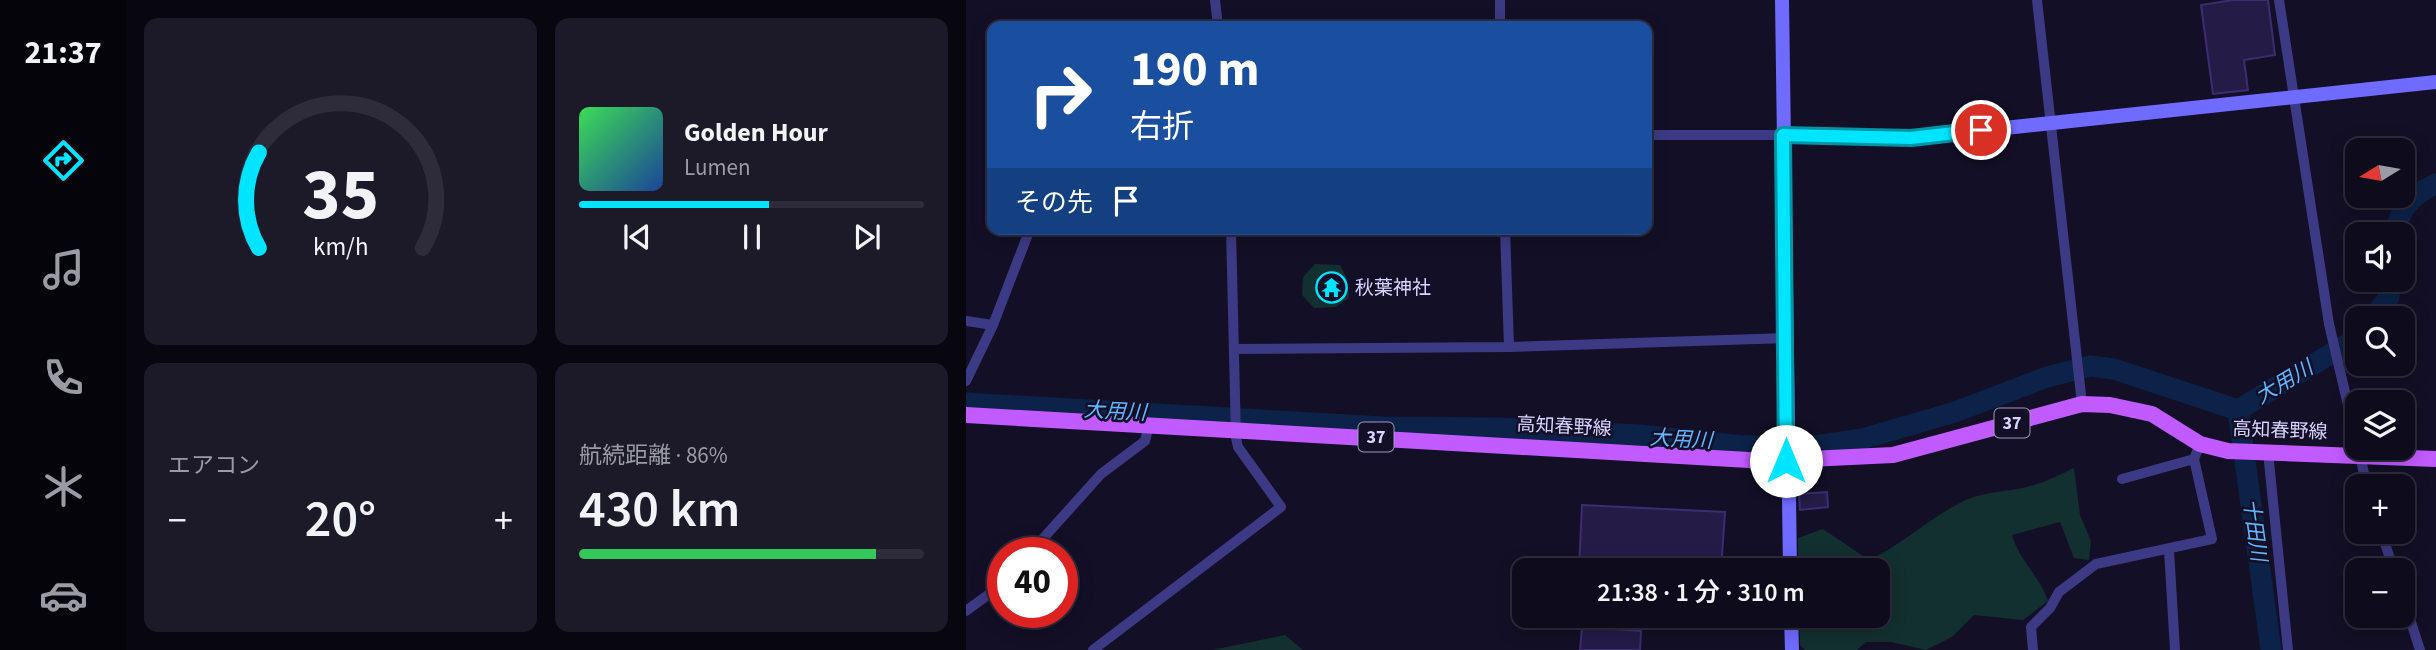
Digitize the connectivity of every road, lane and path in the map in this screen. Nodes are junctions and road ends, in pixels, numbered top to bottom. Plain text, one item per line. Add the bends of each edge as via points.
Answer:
1 (1215, 0) edge
2 (1500, 0) edge
3 (1782, 0) edge
4 (2037, 0) edge
5 (2279, 0) edge
6 (1217, 21) edge
7 (1500, 21) edge
8 (2436, 82) edge
9 (2292, 95) junction
10 (2051, 121) junction
11 (1652, 135) edge
12 (1783, 135) junction
13 (1028, 235) edge
14 (1231, 235) edge
15 (1505, 235) edge
16 (966, 321) edge
17 (993, 325) junction
18 (1786, 338) junction
19 (1509, 346) junction
20 (1235, 349) junction
21 (966, 381) edge
22 (2081, 397) junction
23 (2345, 402) edge
24 (966, 415) edge
25 (1149, 425) junction
26 (1234, 426) junction
27 (2197, 452) junction
28 (2266, 452) junction
29 (2345, 455) edge
30 (2415, 458) edge
31 (2436, 459) edge
32 (1786, 461) junction
33 (2122, 479) dead end
34 (1044, 537) edge
35 (2169, 550) junction
36 (1790, 558) edge
37 (987, 596) edge
38 (966, 611) edge
39 (1791, 628) edge
40 (2413, 628) edge
41 (1093, 650) edge
42 (1792, 650) edge
43 (2033, 650) edge
44 (2175, 650) edge
45 (2288, 650) edge
46 (2420, 650) edge

1 - 6 street
2 - 7 street
3 - 12 street
4 - 10 street
5 - 9 street
8 - 9 street
9 - 10 street
9 - 23 street
10 - 12 street via 1911,138
10 - 22 street
11 - 12 street
12 - 18 street
13 - 17 street
14 - 20 street
15 - 19 street
16 - 17 street
17 - 21 street
18 - 19 street
18 - 32 street
19 - 20 street
20 - 26 street
22 - 27 main road, 高知春野線 / 37 via 2152,414
22 - 32 main road, 高知春野線 / 37 via 1894,454
24 - 25 main road, 高知春野線 / 37
25 - 26 main road, 高知春野線 / 37
25 - 34 street via 1144,441 1101,474
26 - 32 main road, 高知春野線 / 37
26 - 41 street via 1238,447 1281,507
27 - 28 main road, 高知春野線 / 37
27 - 33 street
27 - 35 street via 2212,539
28 - 29 main road, 高知春野線 / 37
28 - 45 street
30 - 31 main road, 高知春野線 / 37
32 - 36 street
35 - 43 street via 2115,558 2070,581 2031,627
35 - 44 street
37 - 38 street
39 - 42 street
40 - 46 street

